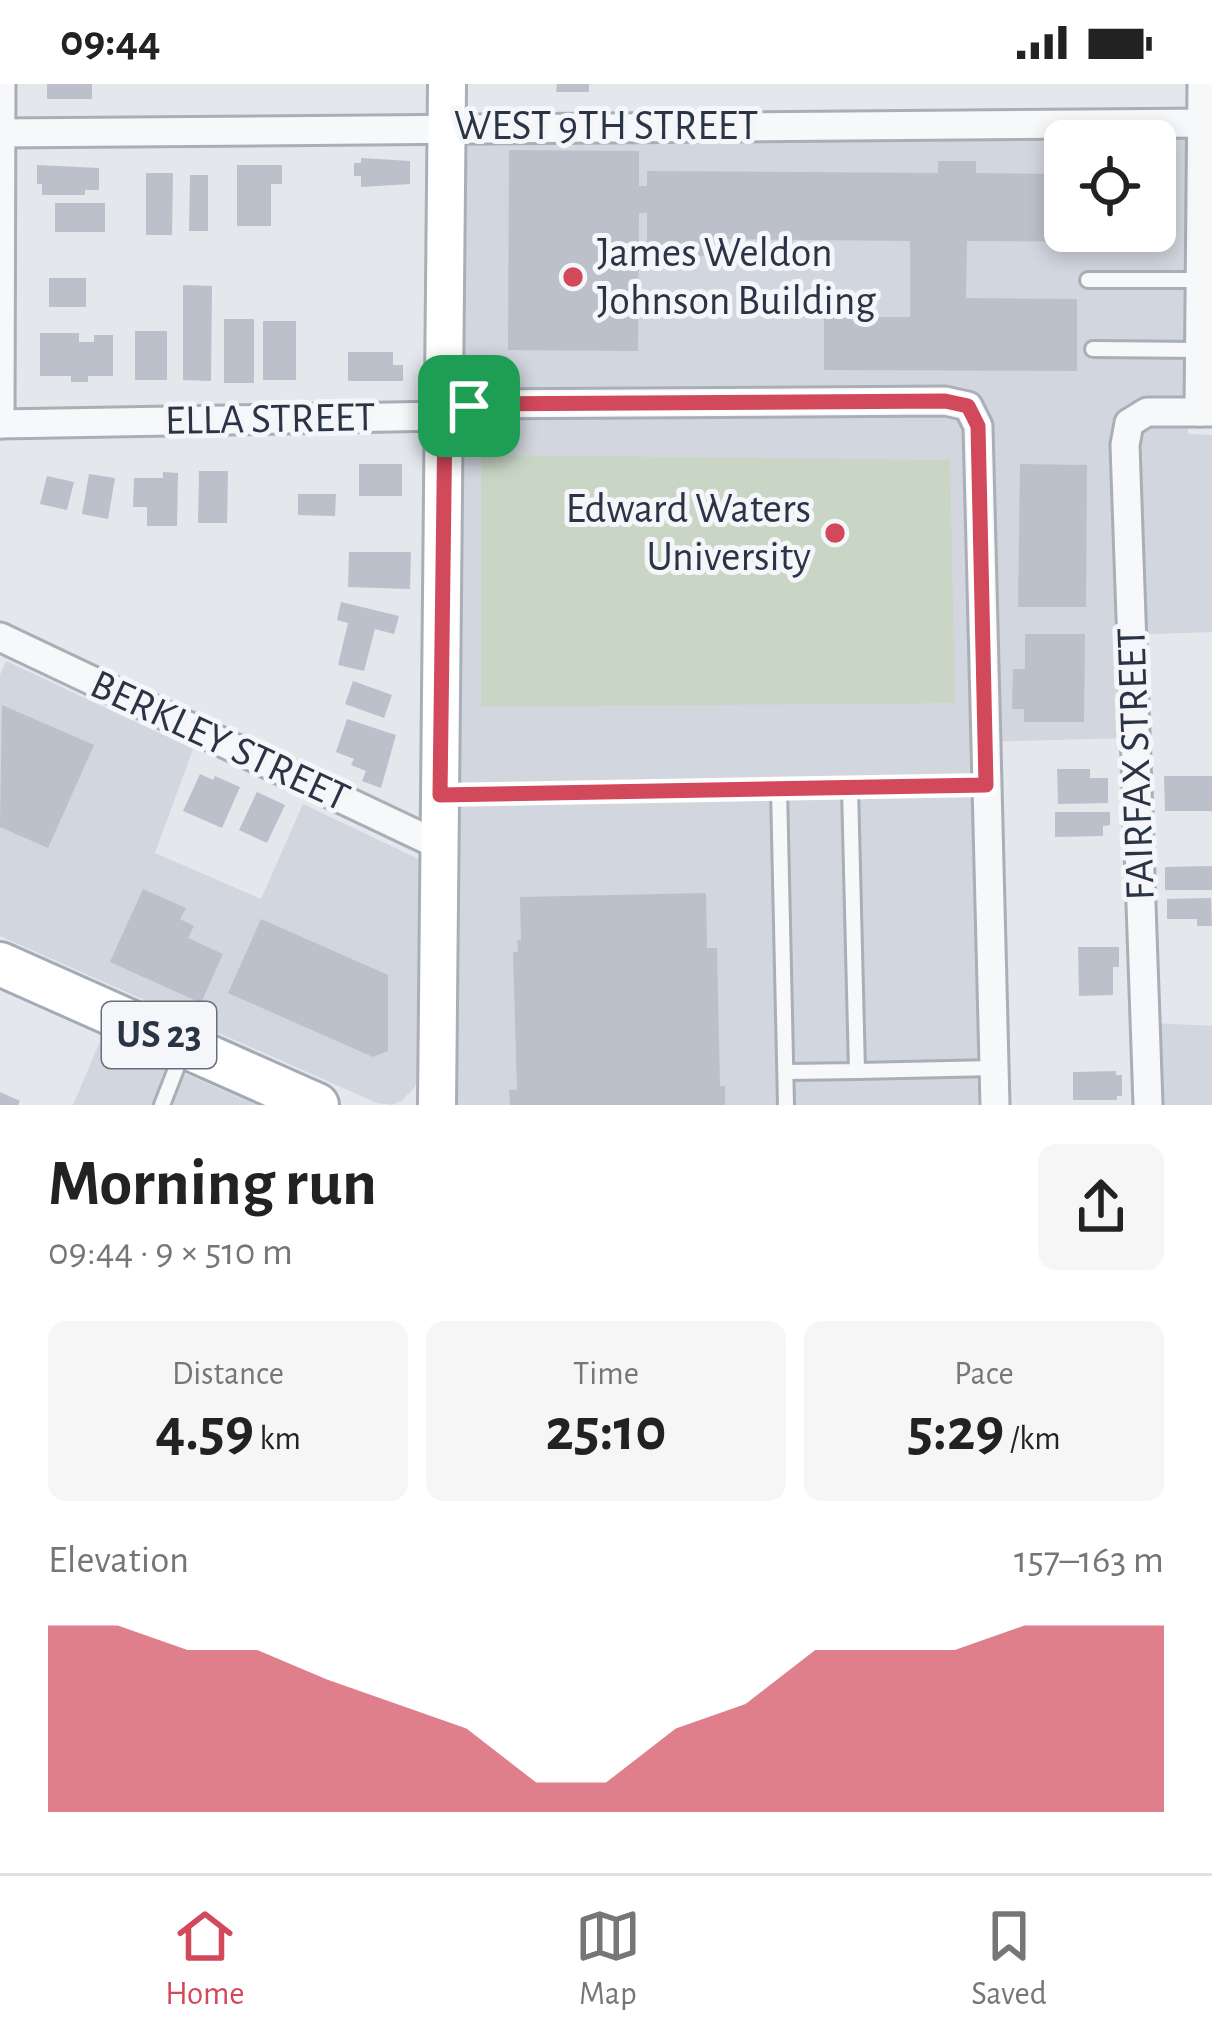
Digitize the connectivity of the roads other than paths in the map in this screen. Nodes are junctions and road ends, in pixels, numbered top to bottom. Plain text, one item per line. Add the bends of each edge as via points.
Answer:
1 (1, 84) edge
2 (446, 84) edge
3 (1202, 84) edge
4 (1207, 123) edge
5 (446, 127) junction
6 (0, 133) edge
7 (1088, 280) dead end
8 (1200, 280) junction
9 (1093, 349) dead end
10 (1200, 350) junction
11 (1206, 412) edge
12 (445, 416) junction
13 (0, 424) edge
14 (0, 637) edge
15 (986, 785) junction
16 (850, 788) junction
17 (779, 789) junction
18 (440, 795) junction
19 (441, 846) junction
20 (0, 964) edge
21 (185, 1046) junction
22 (994, 1068) junction
23 (857, 1071) junction
24 (786, 1072) junction
25 (164, 1104) edge
26 (317, 1105) edge
27 (436, 1105) edge
28 (786, 1105) edge
29 (995, 1105) edge
30 (1148, 1105) edge

1 - 6 street
2 - 5 main road
3 - 4 street
4 - 5 street, WEST 9TH STREET
4 - 8 street
5 - 6 street, WEST 9TH STREET
5 - 12 main road
6 - 13 street
7 - 8 lane
8 - 10 street
9 - 10 lane
10 - 11 street
11 - 30 street, FAIRFAX STREET via 1147,412 1130,423 1124,445
12 - 13 street, ELLA STREET
12 - 15 street, ELLA STREET via 472,404 968,406 978,426
12 - 18 main road
14 - 19 street, BERKLEY STREET
15 - 16 lane
15 - 22 street
16 - 17 lane
16 - 23 lane
17 - 18 lane
17 - 24 lane
18 - 19 main road
19 - 27 main road
20 - 21 main road, US 23
21 - 25 lane
21 - 26 main road, US 23
22 - 23 lane
22 - 29 street
23 - 24 lane
24 - 28 lane

